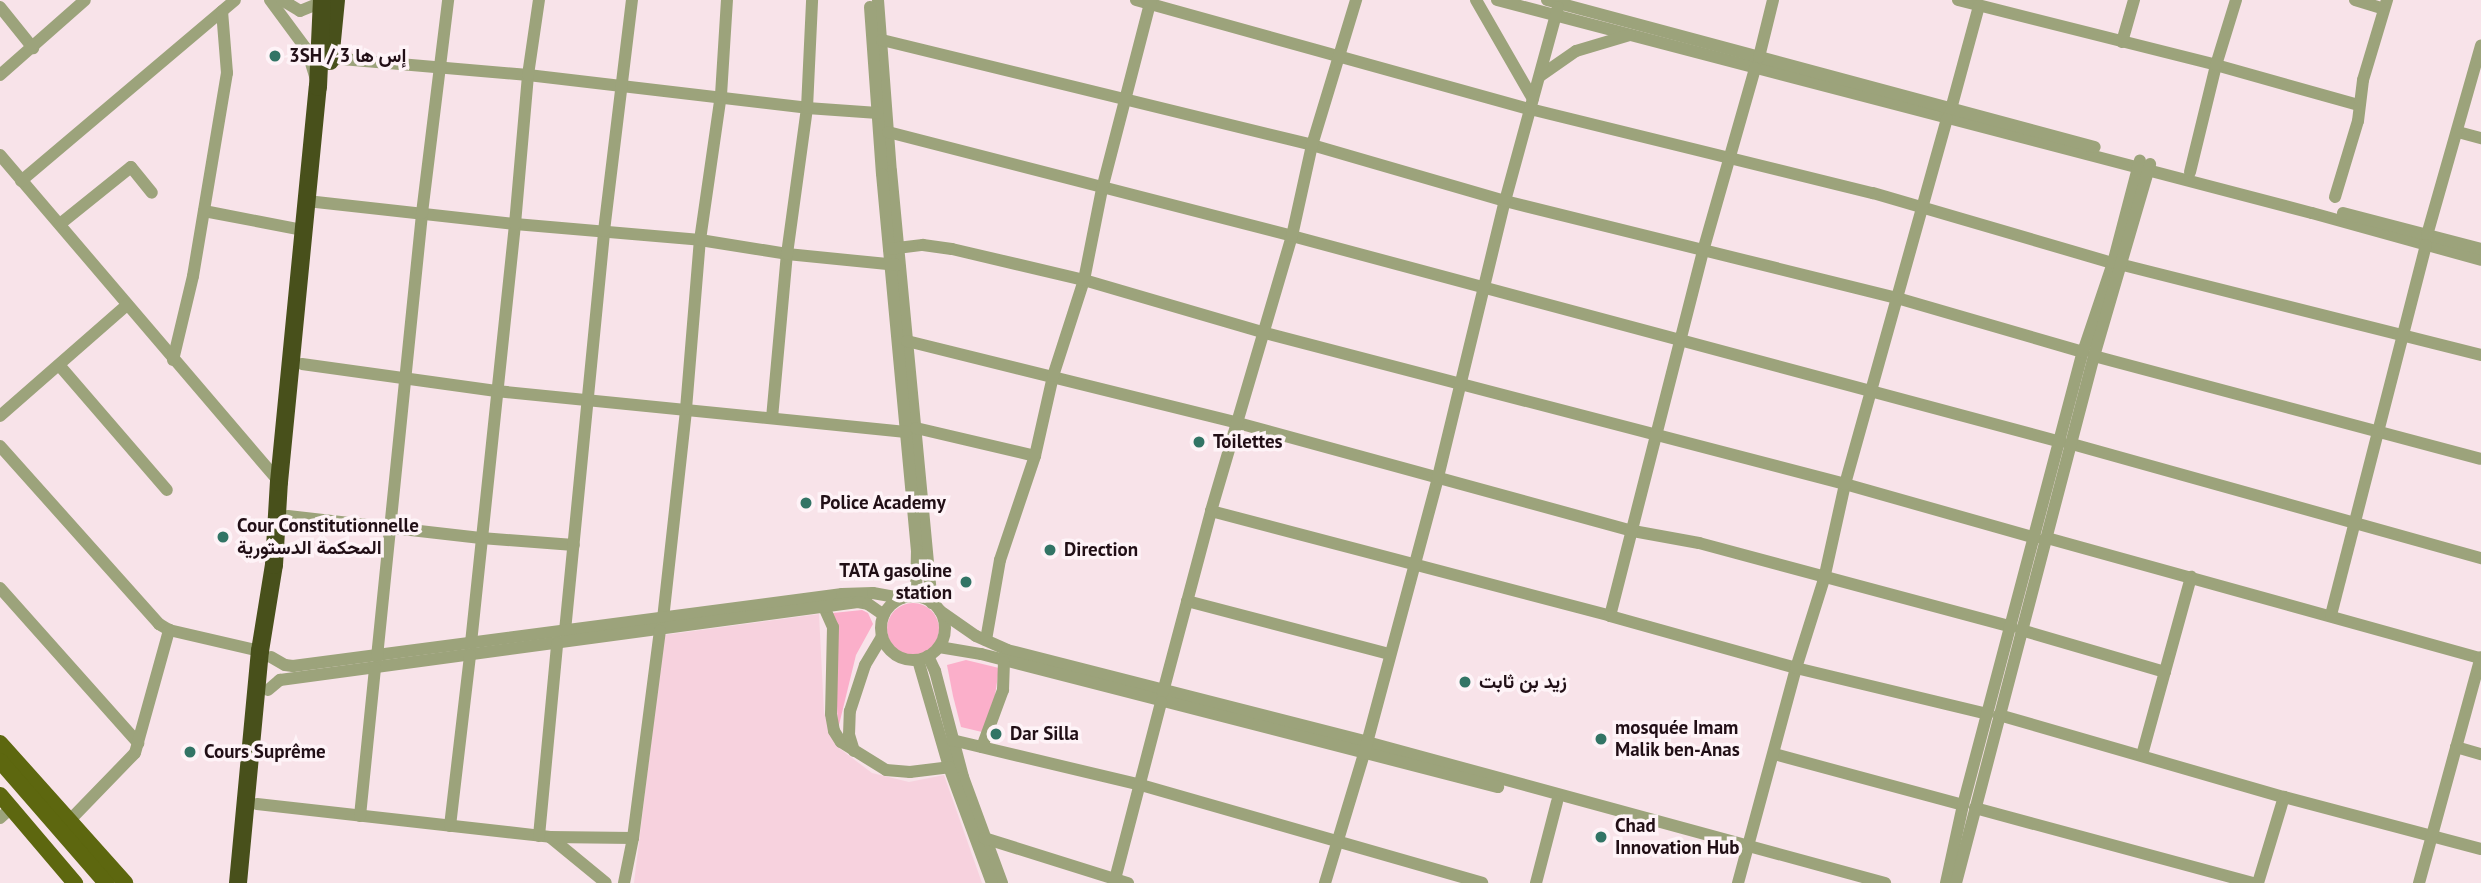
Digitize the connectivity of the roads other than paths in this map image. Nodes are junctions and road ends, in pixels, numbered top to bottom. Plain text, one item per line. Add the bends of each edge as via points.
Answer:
1 (85, 0) edge
2 (235, 0) edge
3 (270, 0) edge
4 (282, 0) edge
5 (448, 0) edge
6 (539, 0) edge
7 (632, 0) edge
8 (727, 0) edge
9 (813, 0) edge
10 (870, 0) edge
11 (878, 0) edge
12 (1136, 0) edge
13 (1356, 0) edge
14 (1476, 0) edge
15 (1497, 0) edge
16 (1773, 0) edge
17 (1958, 0) edge
18 (2134, 0) edge
19 (2236, 0) edge
20 (2354, 0) edge
21 (326, 1) edge
22 (1150, 2) edge
23 (2386, 5) edge
24 (1554, 6) edge
25 (1979, 6) junction
26 (0, 7) edge
27 (222, 11) junction
28 (1633, 34) junction
29 (882, 40) junction
30 (2122, 42) junction
31 (2481, 46) edge
32 (33, 48) junction
33 (1731, 55) junction
34 (1339, 56) junction
35 (330, 58) junction
36 (1757, 62) junction
37 (2216, 65) junction
38 (438, 69) junction
39 (0, 75) edge
40 (528, 75) junction
41 (1539, 76) junction
42 (624, 85) junction
43 (318, 87) junction
44 (721, 95) junction
45 (1126, 100) junction
46 (1531, 104) junction
47 (2358, 105) junction
48 (807, 108) junction
49 (878, 113) junction
50 (1949, 113) junction
51 (888, 132) junction
52 (2458, 132) junction
53 (2481, 138) edge
54 (1312, 145) junction
55 (0, 155) edge
56 (1731, 156) junction
57 (2144, 164) junction
58 (2190, 172) junction
59 (21, 181) junction
60 (1102, 188) junction
61 (152, 193) dead end
62 (2335, 197) dead end
63 (1505, 201) junction
64 (316, 202) junction
65 (1922, 207) junction
66 (204, 211) junction
67 (422, 213) junction
68 (60, 224) junction
69 (515, 224) junction
70 (303, 230) junction
71 (604, 231) junction
72 (1292, 236) junction
73 (700, 240) junction
74 (2427, 240) junction
75 (894, 248) junction
76 (2481, 249) edge
77 (1703, 251) junction
78 (787, 254) junction
79 (2481, 260) edge
80 (2118, 264) junction
81 (895, 265) junction
82 (1084, 280) junction
83 (1483, 289) junction
84 (1897, 298) junction
85 (127, 305) junction
86 (1265, 333) junction
87 (2403, 334) junction
88 (1681, 340) junction
89 (907, 341) junction
90 (2089, 354) junction
91 (2481, 355) edge
92 (173, 360) junction
93 (302, 364) junction
94 (59, 365) junction
95 (1053, 376) junction
96 (406, 379) junction
97 (1460, 383) junction
98 (1872, 390) junction
99 (496, 391) junction
100 (588, 398) junction
101 (686, 409) junction
102 (0, 416) edge
103 (772, 418) junction
104 (1238, 423) junction
105 (911, 430) junction
106 (2381, 432) junction
107 (1655, 435) junction
108 (2066, 443) junction
109 (0, 446) edge
110 (1035, 456) junction
111 (2481, 459) edge
112 (1438, 477) junction
113 (279, 482) junction
114 (1845, 484) junction
115 (167, 489) dead end
116 (1210, 512) junction
117 (288, 516) junction
118 (2356, 523) junction
119 (389, 528) junction
120 (1633, 531) junction
121 (481, 538) junction
122 (2041, 538) junction
123 (574, 545) junction
124 (2481, 558) edge
125 (1413, 563) junction
126 (2191, 576) junction
127 (1824, 579) junction
128 (0, 588) edge
129 (916, 596) junction
130 (902, 598) junction
131 (1186, 601) junction
132 (824, 607) junction
133 (936, 607) junction
134 (884, 615) junction
135 (1610, 615) junction
136 (2331, 615) junction
137 (662, 625) junction
138 (2017, 629) junction
139 (169, 630) junction
140 (565, 631) junction
141 (883, 637) junction
142 (986, 640) junction
143 (557, 644) junction
144 (939, 647) junction
145 (470, 649) junction
146 (265, 654) junction
147 (1389, 654) junction
148 (2481, 657) edge
149 (923, 658) junction
150 (376, 662) junction
151 (1004, 662) junction
152 (1796, 668) junction
153 (2165, 672) junction
154 (268, 690) junction
155 (1162, 697) junction
156 (1994, 715) junction
157 (952, 740) junction
158 (138, 743) junction
159 (0, 744) edge
160 (982, 747) junction
161 (2456, 747) junction
162 (1365, 748) junction
163 (854, 751) junction
164 (1774, 754) junction
165 (2481, 754) edge
166 (2142, 755) junction
167 (1, 767) edge
168 (949, 767) junction
169 (1141, 785) junction
170 (0, 795) edge
171 (2284, 797) junction
172 (1557, 802) junction
173 (257, 804) junction
174 (1969, 807) junction
175 (5, 813) edge
176 (360, 816) junction
177 (70, 820) junction
178 (450, 826) junction
179 (544, 836) junction
180 (2432, 837) junction
181 (633, 838) junction
182 (984, 838) junction
183 (1337, 842) junction
184 (2481, 849) edge
185 (1747, 852) junction
186 (1119, 882) edge
187 (75, 883) edge
188 (94, 883) edge
189 (106, 883) edge
190 (125, 883) edge
191 (238, 883) edge
192 (250, 883) edge
193 (606, 883) edge
194 (624, 883) edge
195 (992, 883) edge
196 (1002, 883) edge
197 (1325, 883) edge
198 (1482, 883) edge
199 (1536, 883) edge
200 (1738, 883) edge
201 (1851, 883) edge
202 (1885, 883) edge
203 (1946, 883) edge
204 (1956, 883) edge
205 (2255, 883) edge
206 (2420, 883) edge

1 - 32 street
2 - 27 street
3 - 43 street via 307,50
4 - 21 street via 300,11
5 - 38 street
6 - 40 street
7 - 42 street
8 - 44 street
9 - 48 street
10 - 49 street
11 - 29 street
12 - 22 street
13 - 34 street
14 - 46 street
15 - 24 street
16 - 36 street
17 - 25 street
18 - 30 street
19 - 37 street
20 - 23 street
21 - 35 highway
21 - 43 highway
22 - 34 street
22 - 45 street
23 - 47 street
24 - 28 street
24 - 33 street
24 - 41 street
25 - 30 street
25 - 50 street
26 - 32 street
27 - 59 street
27 - 66 street via 227,73
28 - 33 street
28 - 41 street via 1576,51
29 - 45 street
29 - 51 street
30 - 37 street
31 - 52 street
32 - 39 street
33 - 36 street
34 - 46 street
34 - 54 street
35 - 38 street
35 - 64 highway
36 - 50 street
36 - 56 street
37 - 47 street
37 - 58 street
38 - 40 street
38 - 67 street
40 - 42 street
40 - 69 street
41 - 46 street
42 - 44 street
42 - 71 street
43 - 70 highway
44 - 48 street
44 - 73 street
45 - 54 street
45 - 60 street
46 - 56 street
46 - 63 street
47 - 62 street via 2358,121
48 - 49 street
48 - 78 street
49 - 75 street
50 - 57 street
50 - 65 street
51 - 60 street
51 - 75 street
52 - 53 street
52 - 74 street
54 - 63 street
54 - 72 street
55 - 59 street
56 - 65 street
56 - 77 street
57 - 58 street
57 - 74 street
57 - 80 street
58 - 74 street
59 - 68 street
60 - 72 street
60 - 82 street
61 - 68 street via 131,167
63 - 77 street
63 - 83 street
64 - 67 street
64 - 93 highway
65 - 80 street
65 - 84 street
66 - 70 street
66 - 92 street
67 - 69 street
67 - 96 street
68 - 85 street
69 - 71 street
69 - 99 street
70 - 113 highway
71 - 73 street
71 - 100 street
72 - 83 street
72 - 86 street
73 - 78 street
73 - 101 street
74 - 76 street
74 - 79 street
74 - 87 street
75 - 81 street
75 - 82 street via 952,248
77 - 84 street
77 - 88 street
78 - 81 street
78 - 103 street
80 - 87 street
80 - 90 street
81 - 89 street
81 - 105 street
82 - 86 street
82 - 95 street
83 - 88 street
83 - 97 street
84 - 90 street
84 - 98 street
85 - 92 street
85 - 94 street
86 - 97 street
86 - 104 street
87 - 91 street
87 - 106 street
88 - 98 street
88 - 107 street
89 - 95 street
89 - 105 street
90 - 106 street
90 - 108 street
92 - 113 street
93 - 96 street
93 - 117 highway
94 - 102 street
94 - 115 street
95 - 104 street
95 - 110 street
96 - 99 street
96 - 119 street
97 - 107 street
97 - 112 street
98 - 108 street
98 - 114 street
99 - 100 street
99 - 121 street
100 - 101 street
100 - 123 street
101 - 103 street
101 - 137 street
103 - 105 street
104 - 112 street
104 - 116 street
105 - 110 street
105 - 129 street
105 - 133 street
106 - 111 street
106 - 118 street
107 - 114 street
107 - 120 street
108 - 118 street
108 - 122 street
109 - 139 street via 151,616
110 - 142 street via 1000,560
112 - 120 street
112 - 125 street
113 - 146 highway
114 - 122 street
114 - 127 street
116 - 125 street
116 - 131 street
117 - 119 street
117 - 146 highway
118 - 124 street
118 - 136 street
119 - 121 street
119 - 150 street
120 - 127 street via 1699,543
120 - 135 street
121 - 123 street
121 - 145 street
122 - 126 street
122 - 138 street
123 - 140 street
125 - 135 street
125 - 147 street
126 - 136 street
126 - 153 street
127 - 138 street
127 - 152 street
128 - 158 street
129 - 130 street
129 - 133 street
130 - 134 street
130 - 137 street via 857,592
131 - 147 street
131 - 155 street
132 - 134 street via 858,602
132 - 137 street
132 - 163 street via 834,645 832,722 841,742
133 - 142 street
133 - 144 street via 945,629
134 - 141 street
135 - 152 street
136 - 148 street
137 - 140 street
137 - 143 street
137 - 181 street
138 - 153 street
138 - 156 street
139 - 146 street
139 - 158 street
140 - 145 street
141 - 149 street via 900,657
141 - 163 street via 865,664 850,711
142 - 155 street
143 - 145 street
143 - 179 street
144 - 149 street
144 - 151 street
145 - 150 street
145 - 178 street
146 - 150 street via 293,666
146 - 154 highway
146 - 191 highway
147 - 162 street
148 - 161 street
149 - 157 street via 935,671
149 - 168 street
150 - 154 street via 280,680
150 - 176 street
151 - 155 street
151 - 160 street via 1003,690
152 - 156 street
152 - 164 street
153 - 166 street
154 - 173 highway
155 - 162 street
155 - 169 street
156 - 166 street
156 - 174 street
157 - 160 street
157 - 182 street
158 - 177 street via 135,752
159 - 177 main road
160 - 169 street
161 - 165 street
161 - 180 street
162 - 172 street
162 - 183 street
162 - 185 street
163 - 168 street via 899,772
164 - 174 street
164 - 185 street
166 - 171 street
167 - 188 main road
167 - 189 main road
168 - 195 street
169 - 183 street
169 - 186 street
170 - 175 main road
171 - 180 street
171 - 205 street
172 - 185 street
172 - 199 street
173 - 176 street
173 - 192 highway
174 - 203 street
174 - 204 street
174 - 205 street
175 - 187 main road
176 - 178 street
177 - 190 main road
178 - 179 street
179 - 181 street
179 - 193 street
180 - 184 street
180 - 206 street
181 - 194 street
182 - 186 street
182 - 196 street
183 - 197 street
183 - 198 street
185 - 200 street
185 - 201 street
185 - 202 street

